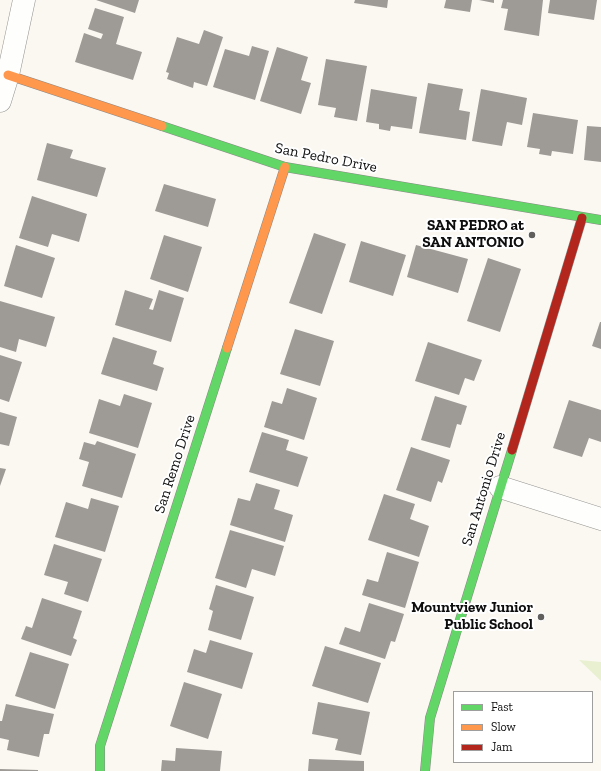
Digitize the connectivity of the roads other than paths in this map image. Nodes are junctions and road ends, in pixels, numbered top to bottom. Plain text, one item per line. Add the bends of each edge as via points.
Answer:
1 (24, 0) edge
2 (8, 76) junction
3 (0, 101) edge
4 (285, 167) junction
5 (582, 218) junction
6 (601, 220) edge
7 (500, 487) junction
8 (601, 520) edge
9 (100, 771) edge
10 (425, 771) edge

1 - 2 street
2 - 3 street
2 - 4 street, San Pedro Drive
4 - 5 street, San Pedro Drive
4 - 9 street, San Remo Drive via 100,746
5 - 6 street, San Pedro Drive
5 - 7 street, San Antonio Drive
7 - 8 street
7 - 10 street, San Antonio Drive via 430,718

